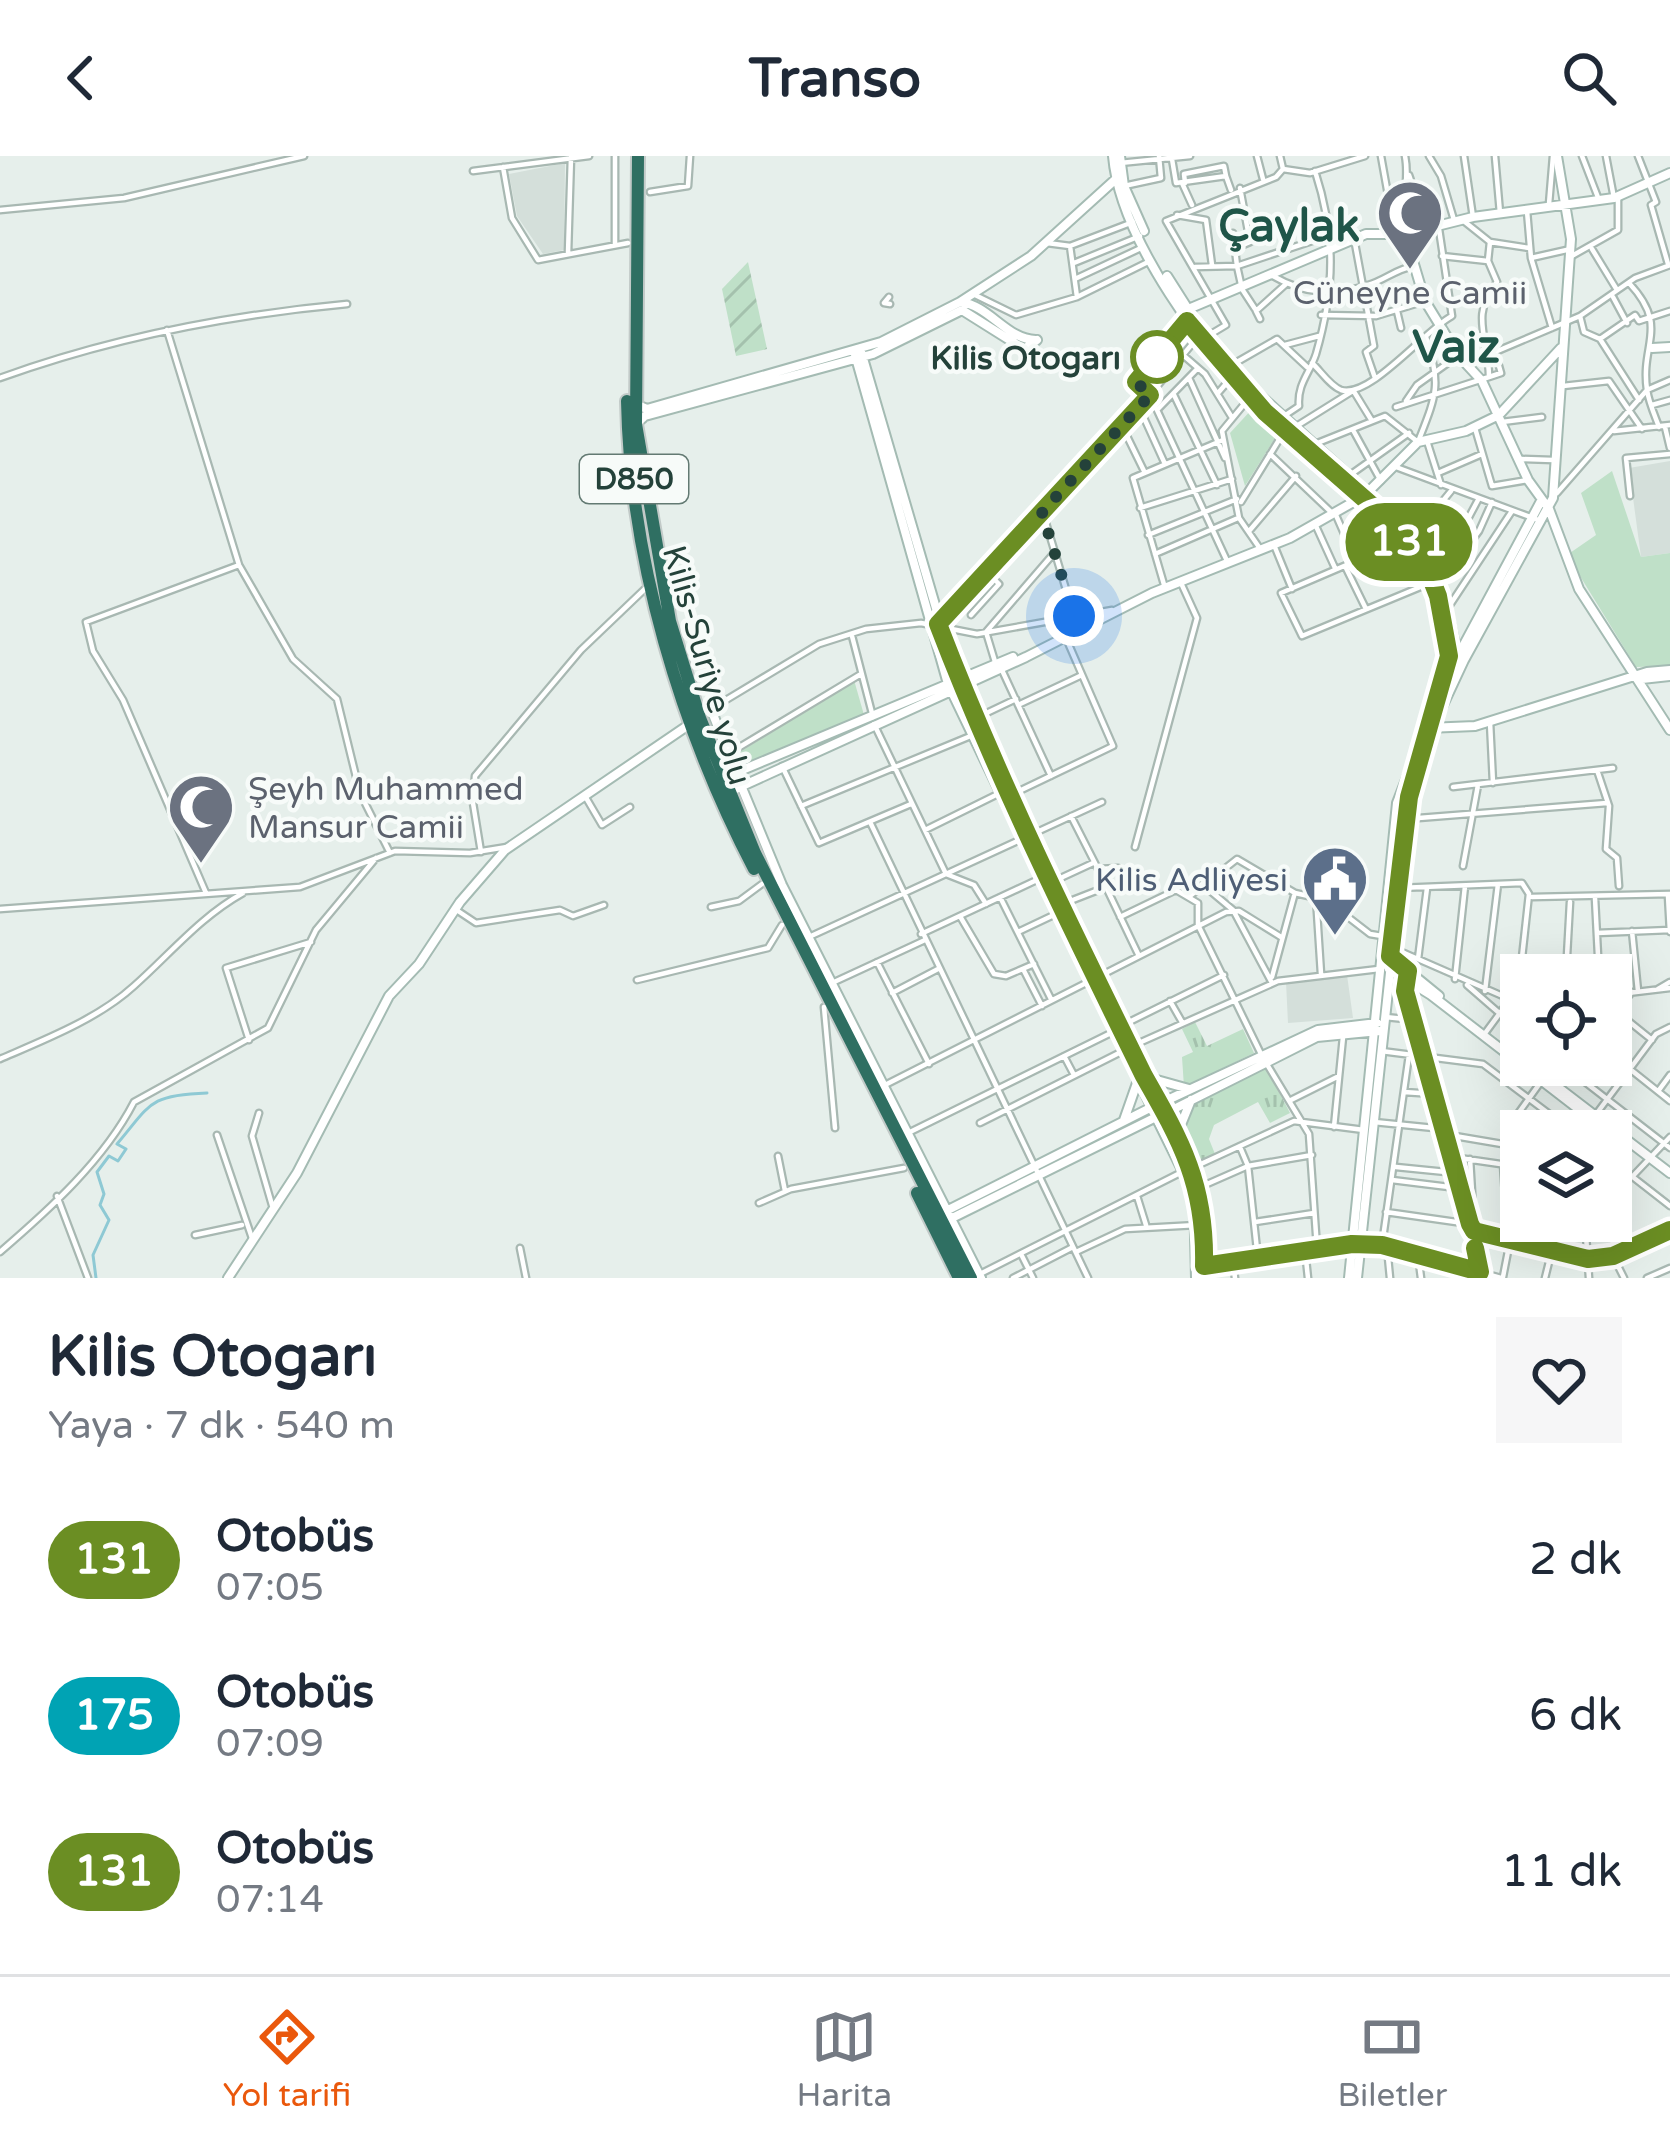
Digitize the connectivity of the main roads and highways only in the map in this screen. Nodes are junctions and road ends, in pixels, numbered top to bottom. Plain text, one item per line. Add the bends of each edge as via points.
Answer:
1 (634, 156) edge
2 (729, 784) junction
3 (967, 1277) edge

1 - 2 highway, D850 via 636,424 670,621
1 - 2 highway, Kilis-Suriye yolu / D850 via 622,244 627,419 652,583 692,723
2 - 3 highway, D850 via 755,854 944,1216
2 - 3 highway, Kilis-Suriye yolu / D850 via 762,884

